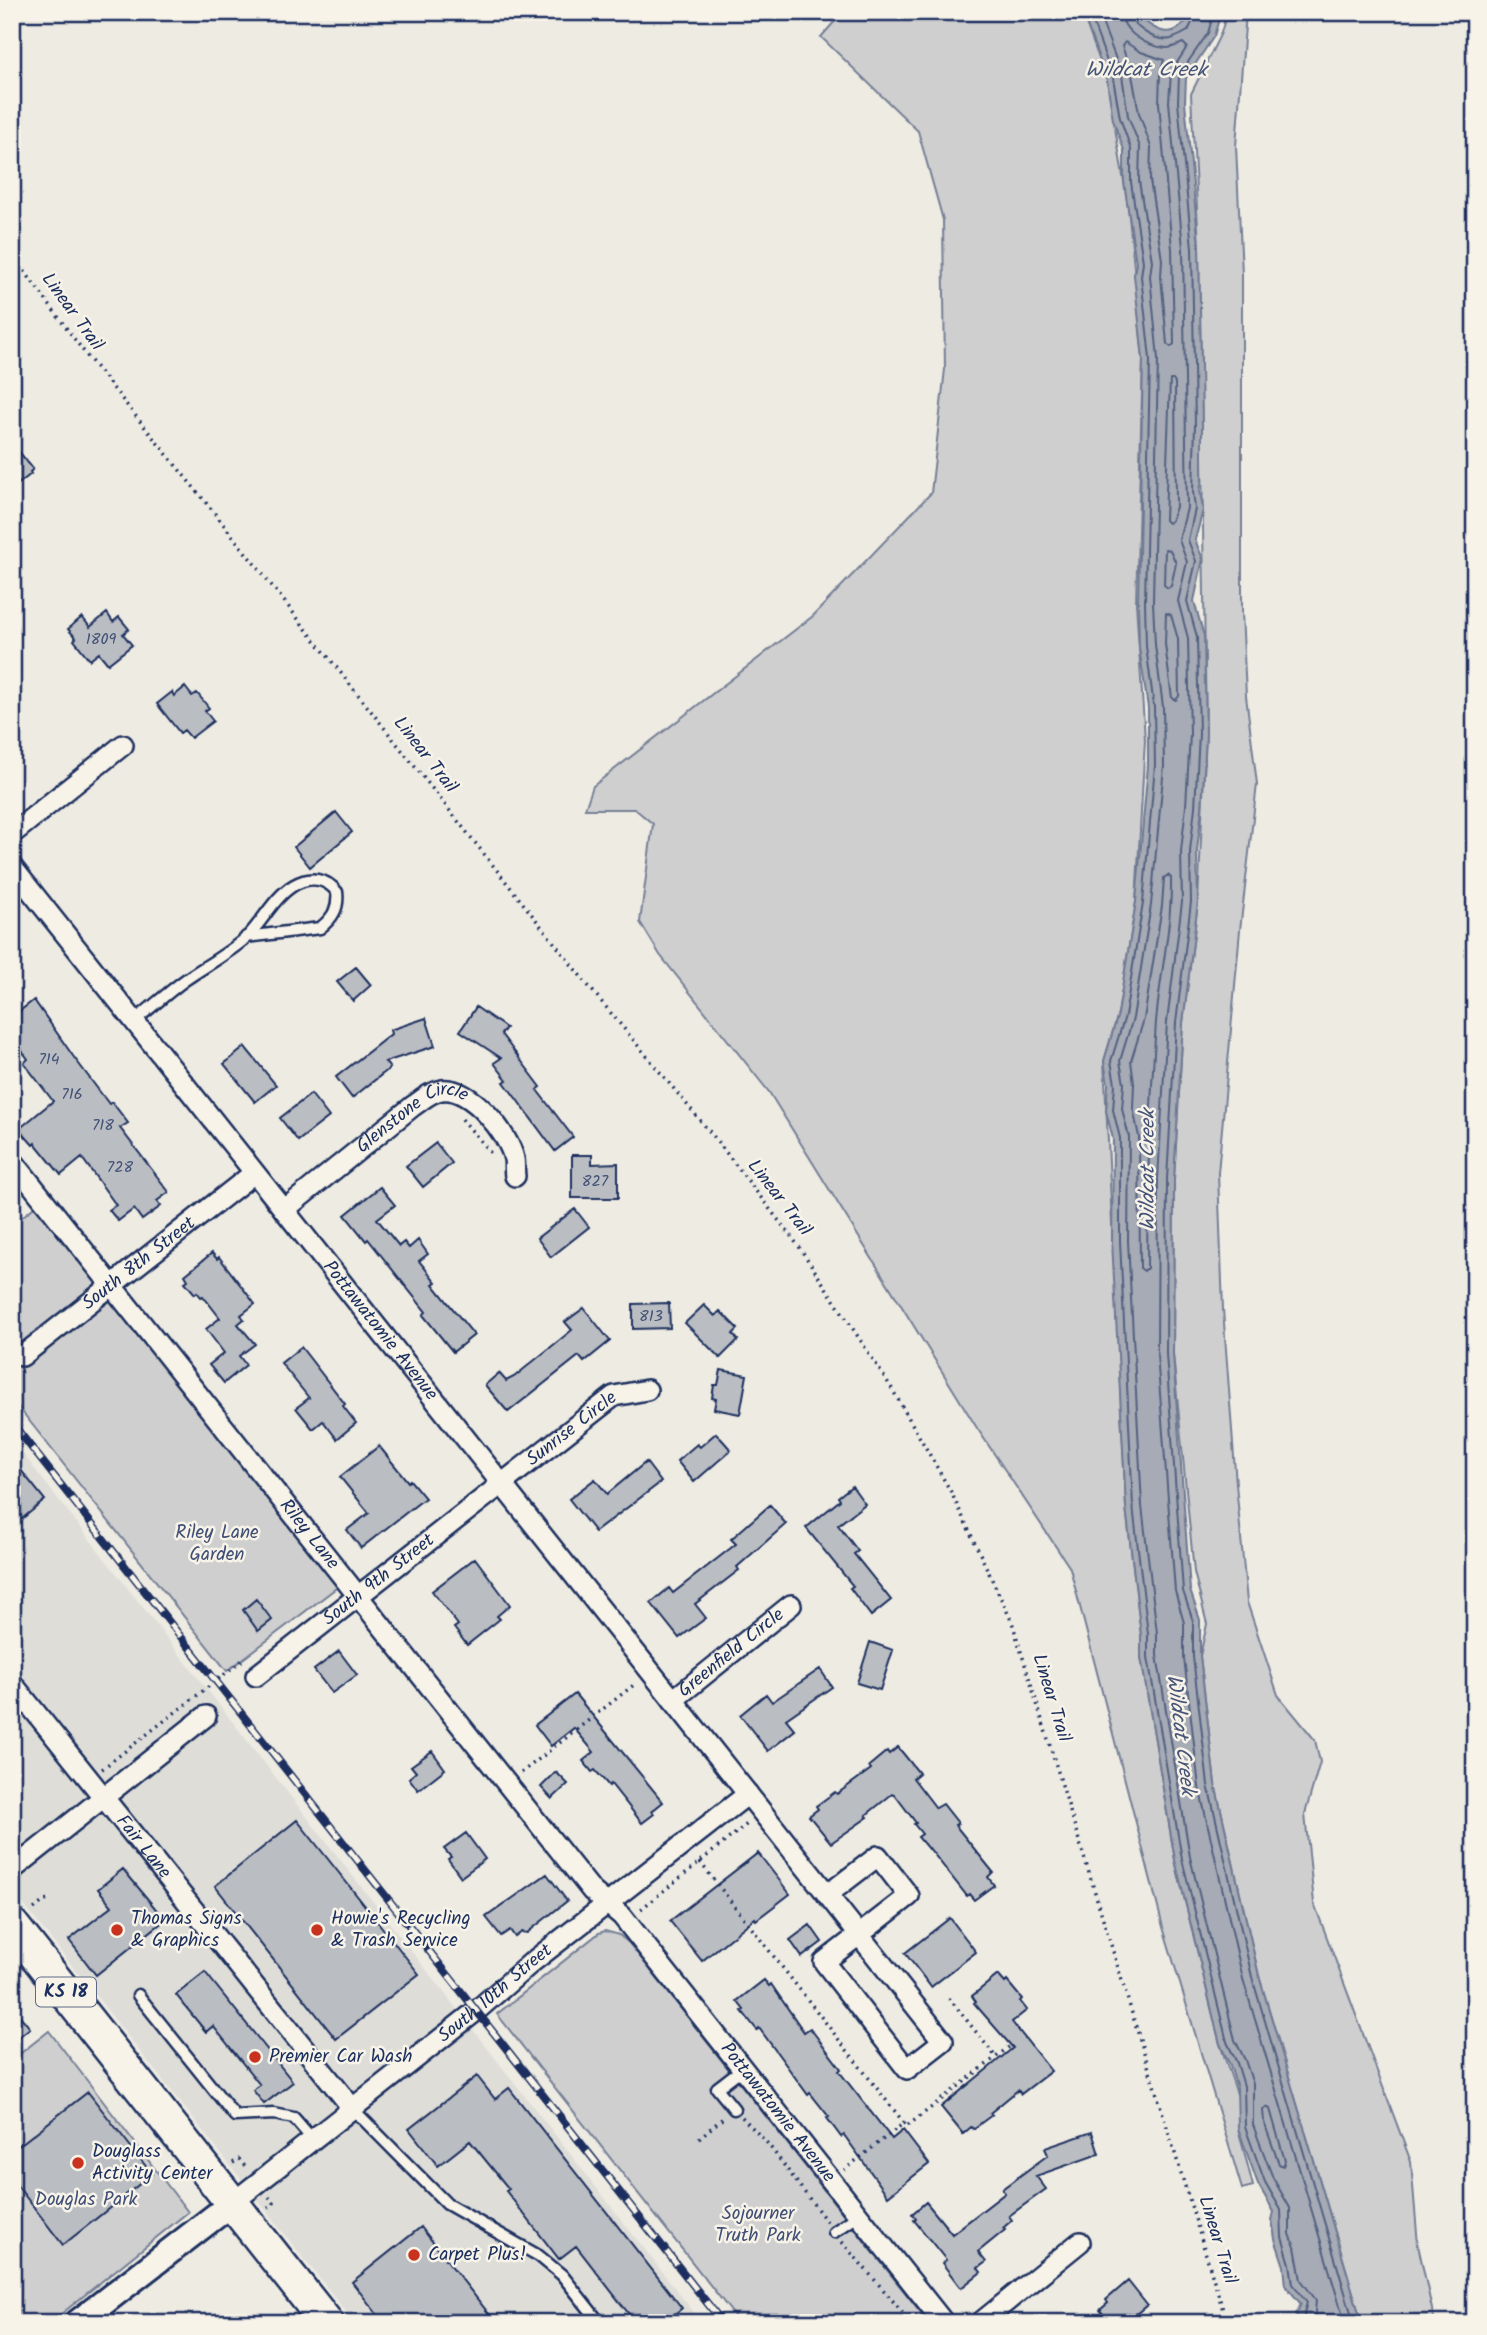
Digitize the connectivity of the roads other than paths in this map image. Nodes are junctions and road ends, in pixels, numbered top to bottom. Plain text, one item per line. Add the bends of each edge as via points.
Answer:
1 (123, 745) dead end
2 (12, 834) edge
3 (12, 867) edge
4 (246, 937) junction
5 (134, 1021) junction
6 (12, 1160) edge
7 (254, 1172) junction
8 (515, 1176) road end
9 (284, 1210) junction
10 (111, 1286) junction
11 (22, 1356) dead end
12 (648, 1390) dead end
13 (502, 1485) junction
14 (358, 1597) junction
15 (790, 1605) dead end
16 (256, 1676) dead end
17 (12, 1683) edge
18 (673, 1700) junction
19 (206, 1716) dead end
20 (748, 1794) junction
21 (103, 1797) junction
22 (12, 1870) edge
23 (827, 1895) junction
24 (608, 1904) junction
25 (23, 1917) edge
26 (859, 1935) junction
27 (138, 1995) dead end
28 (743, 2068) junction
29 (353, 2109) junction
30 (734, 2109) road end
31 (313, 2140) junction
32 (232, 2204) junction
33 (859, 2215) junction
34 (834, 2232) road end
35 (1080, 2242) dead end
36 (92, 2318) edge
37 (327, 2323) edge
38 (600, 2323) edge
39 (944, 2323) edge
40 (980, 2323) edge

1 - 2 street
3 - 5 street, Pottawatomie Avenue
4 - 4 lane via 292,886 318,879 329,882 337,892 337,910 320,928
4 - 5 lane
5 - 7 street, Pottawatomie Avenue
6 - 10 street, Riley Lane
7 - 9 street, Pottawatomie Avenue
7 - 10 street, South 8th Street
8 - 9 street, Glenstone Circle via 514,1158 490,1117 474,1101 444,1090 430,1093
9 - 13 street, Pottawatomie Avenue
10 - 11 street, South 8th Street
10 - 14 street, Riley Lane
12 - 13 street, Sunrise Circle via 614,1396
13 - 14 street, South 9th Street
13 - 18 street, Pottawatomie Avenue
14 - 16 street, South 9th Street
14 - 24 street, Riley Lane via 592,1891
15 - 18 street, Greenfield Circle
17 - 21 street, Fair Lane
18 - 20 street, Pottawatomie Avenue
19 - 21 street
20 - 23 street, Pottawatomie Avenue
20 - 24 street, South 10th Street
21 - 22 street
21 - 29 street, Fair Lane
23 - 26 street, Pottawatomie Avenue
23 - 26 street via 878,1856 909,1896
24 - 28 street, Pottawatomie Avenue
24 - 29 street, South 10th Street
25 - 32 highway, KS 18
26 - 26 street via 943,2041 907,2069 824,1962
27 - 31 lane via 235,2116 294,2118
28 - 30 lane via 717,2088
28 - 33 street, Pottawatomie Avenue
29 - 31 street, South 10th Street
29 - 38 lane via 447,2204 539,2256 562,2275
31 - 32 street, South 10th Street
32 - 36 street, South 10th Street
32 - 37 highway, KS 18
33 - 34 lane
33 - 39 street, Pottawatomie Avenue
35 - 40 street

